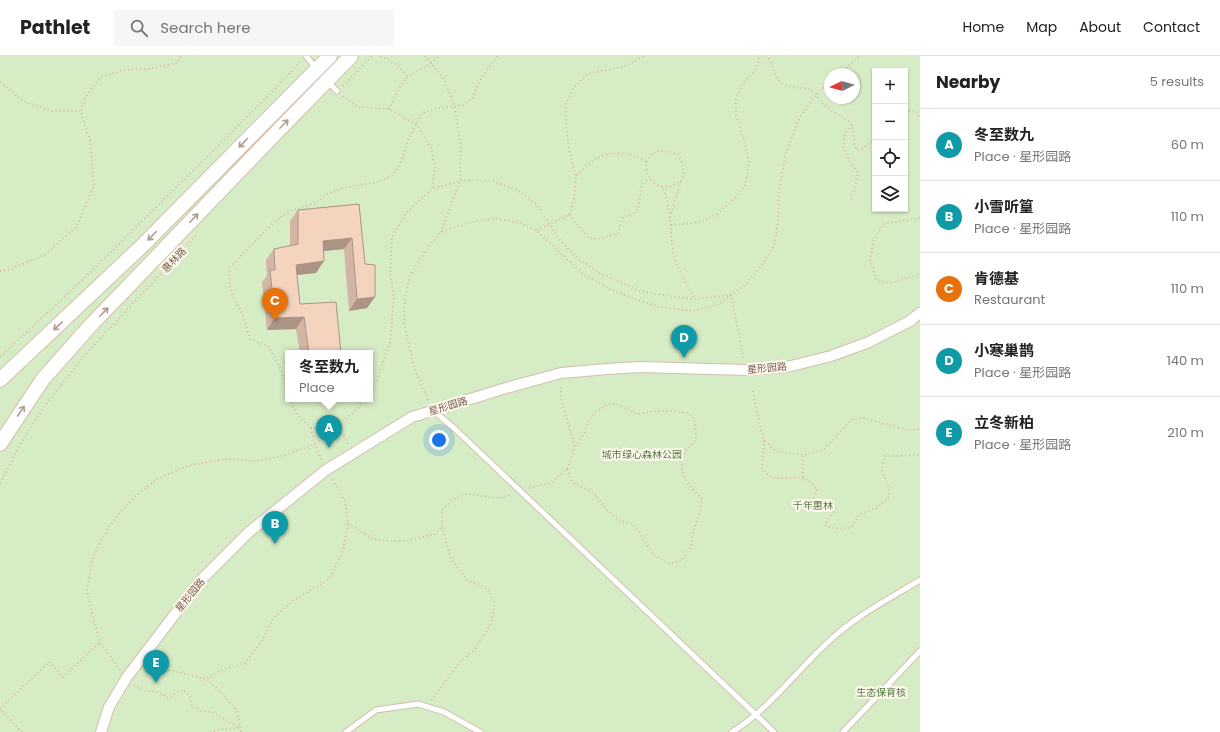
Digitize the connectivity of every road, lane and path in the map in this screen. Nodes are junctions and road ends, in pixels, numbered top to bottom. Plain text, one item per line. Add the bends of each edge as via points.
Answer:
1 (180, 56) edge
2 (306, 56) edge
3 (330, 56) edge
4 (351, 56) edge
5 (372, 56) edge
6 (381, 56) edge
7 (425, 56) edge
8 (439, 56) edge
9 (497, 56) edge
10 (643, 56) edge
11 (760, 56) edge
12 (766, 56) edge
13 (859, 56) edge
14 (432, 64) junction
15 (846, 68) edge
16 (318, 69) junction
17 (408, 77) junction
18 (0, 82) edge
19 (332, 86) junction
20 (824, 87) edge
21 (816, 94) junction
22 (454, 105) junction
23 (389, 109) junction
24 (80, 111) junction
25 (908, 111) edge
26 (920, 118) edge
27 (416, 124) junction
28 (852, 125) junction
29 (873, 140) edge
30 (646, 162) junction
31 (576, 176) junction
32 (650, 179) junction
33 (682, 180) junction
34 (460, 181) junction
35 (662, 187) junction
36 (432, 189) junction
37 (851, 199) dead end
38 (671, 214) junction
39 (569, 215) junction
40 (920, 218) edge
41 (549, 224) junction
42 (671, 225) junction
43 (537, 230) junction
44 (201, 231) dead end
45 (441, 232) junction
46 (0, 271) edge
47 (920, 274) edge
48 (731, 295) junction
49 (695, 299) junction
50 (920, 313) edge
51 (0, 357) edge
52 (746, 370) junction
53 (561, 373) junction
54 (0, 380) edge
55 (285, 384) edge
56 (373, 386) edge
57 (753, 391) dead end
58 (291, 402) edge
59 (362, 402) edge
60 (433, 410) junction
61 (311, 428) junction
62 (335, 429) junction
63 (920, 429) edge
64 (764, 440) junction
65 (0, 444) edge
66 (314, 444) junction
67 (575, 448) junction
68 (352, 453) junction
69 (803, 454) junction
70 (920, 455) edge
71 (567, 469) junction
72 (326, 470) junction
73 (803, 477) junction
74 (0, 483) edge
75 (519, 490) junction
76 (348, 523) junction
77 (442, 527) junction
78 (920, 580) edge
79 (100, 642) junction
80 (920, 652) edge
81 (154, 662) dead end
82 (127, 677) junction
83 (206, 679) junction
84 (426, 706) junction
85 (756, 715) junction
86 (240, 728) junction
87 (22, 732) edge
88 (101, 732) edge
89 (210, 732) edge
90 (240, 732) edge
91 (346, 732) edge
92 (480, 732) edge
93 (732, 732) edge
94 (774, 732) edge
95 (843, 732) edge

1 - 24 path via 177,62 148,69 124,70 101,77 87,95
2 - 16 lane
2 - 51 path via 93,270
3 - 16 main road
4 - 19 main road, 惠林路
5 - 19 path
6 - 17 path via 396,64
7 - 14 path
8 - 14 path
9 - 22 path via 479,82 473,98 463,105
10 - 31 path via 626,66 587,74 571,93 566,103 566,124
11 - 42 path via 755,70 743,83 736,99 736,115 748,162 745,186 716,216 700,222
12 - 21 path via 778,79 786,86 809,90
13 - 15 path
14 - 17 path
14 - 22 path via 444,79
16 - 19 lane
16 -> 54 main road via 144,244
17 - 23 path via 396,92
18 - 24 path via 23,101 52,111
19 - 23 path via 358,107
65 -> 19 main road, 惠林路 via 43,379 91,325 272,137
20 - 21 path
21 - 28 path via 822,103
21 - 48 path via 799,119 786,153 774,246 744,286
22 - 27 path via 422,113
22 - 34 path via 461,147
23 - 27 path
24 - 46 path via 90,140 94,186 77,226 46,254
25 - 26 path via 916,112
27 - 36 path via 431,148 434,167
27 - 55 path via 402,160 393,175 378,182 343,188 327,194 316,203 290,211 274,222 230,267 229,282 232,294 242,313 250,339 269,347
28 - 29 path via 857,150
28 - 37 path via 845,133 844,145 848,160 858,173
30 - 31 path via 637,156 608,154 596,159
30 - 32 path
30 - 33 path via 649,157 659,152 678,154 683,163
31 - 39 path via 574,199
32 - 35 path
32 - 39 path via 639,191 640,203 635,212 623,217 618,233 601,240 589,238
33 - 35 path via 671,186
33 - 38 path
34 - 36 path
34 - 41 path via 493,181 517,190 536,204
34 - 45 path
35 - 38 path
36 - 56 path via 407,212 392,237 390,274 394,298 390,343
38 - 42 path
39 - 41 path
40 - 47 path via 883,224 873,242 870,259 877,281 891,284
41 - 43 path
41 - 49 path via 576,257 598,272 639,291
42 - 49 path via 674,253 683,278
43 - 45 path via 520,223 494,218 467,223
43 - 48 path via 583,274 634,299 660,307 692,311 717,305
44 - 74 path, 惠林路 via 78,363 25,436
45 - 60 path via 410,275 405,299 404,324 414,367
48 - 49 path
48 - 52 path
50 - 52 street, 星形园路 via 910,321 869,342 831,356 787,367
52 - 53 street, 星形园路 via 640,367
53 - 60 street, 星形园路
53 - 67 path via 561,399
57 - 64 path
58 - 61 path via 298,416
59 - 62 path
60 - 68 street, 星形园路 via 412,417
60 - 75 lane
61 - 62 path
61 - 66 path
62 - 66 path
62 - 68 path via 344,436
63 - 69 path via 907,430 864,418 851,420 823,450
64 - 69 path via 776,451
64 - 73 path via 762,470 770,477
66 - 72 path
66 - 79 path via 283,456 256,462 227,459 190,465 157,479 133,498 109,526 94,557 87,590
67 - 71 path
67 - 71 path via 585,432 587,423 596,412 608,404 616,404 638,414 673,411 687,413 694,418 695,441 685,451 681,461 682,474 702,499 691,547 682,560 670,564 654,555 633,524 619,520 606,509 593,492 573,483
68 - 72 street, 星形园路
69 - 73 path
70 - 73 path via 885,456 881,470 889,489 888,499 878,507 858,515 850,528 825,525 836,508 816,507 813,499 817,488
71 - 75 path via 551,483
72 - 76 path via 345,502
72 - 82 street, 星形园路 via 249,532 201,580
75 - 77 path via 508,496 492,498 464,494 455,498 442,510
75 - 85 lane
76 - 77 path via 373,539 388,541 406,541 435,534
76 - 83 path via 342,554 329,579 294,600 272,618 262,641 245,663 221,670
77 - 84 path via 451,559 468,581 490,592 495,607 489,627 475,649 458,664
78 - 85 lane via 861,616 826,644
79 - 82 path
79 - 87 path via 63,677 49,662 0,709
80 - 95 lane
81 - 83 path via 165,669
82 - 86 path via 139,689 169,698 184,690 190,697 192,707 212,712
82 - 88 street, 星形园路 via 109,707
83 - 86 path via 222,693 237,712
84 - 91 lane via 418,704 376,710
84 - 92 lane via 444,712
85 - 93 lane
85 - 94 lane
86 - 89 path
86 - 90 path

